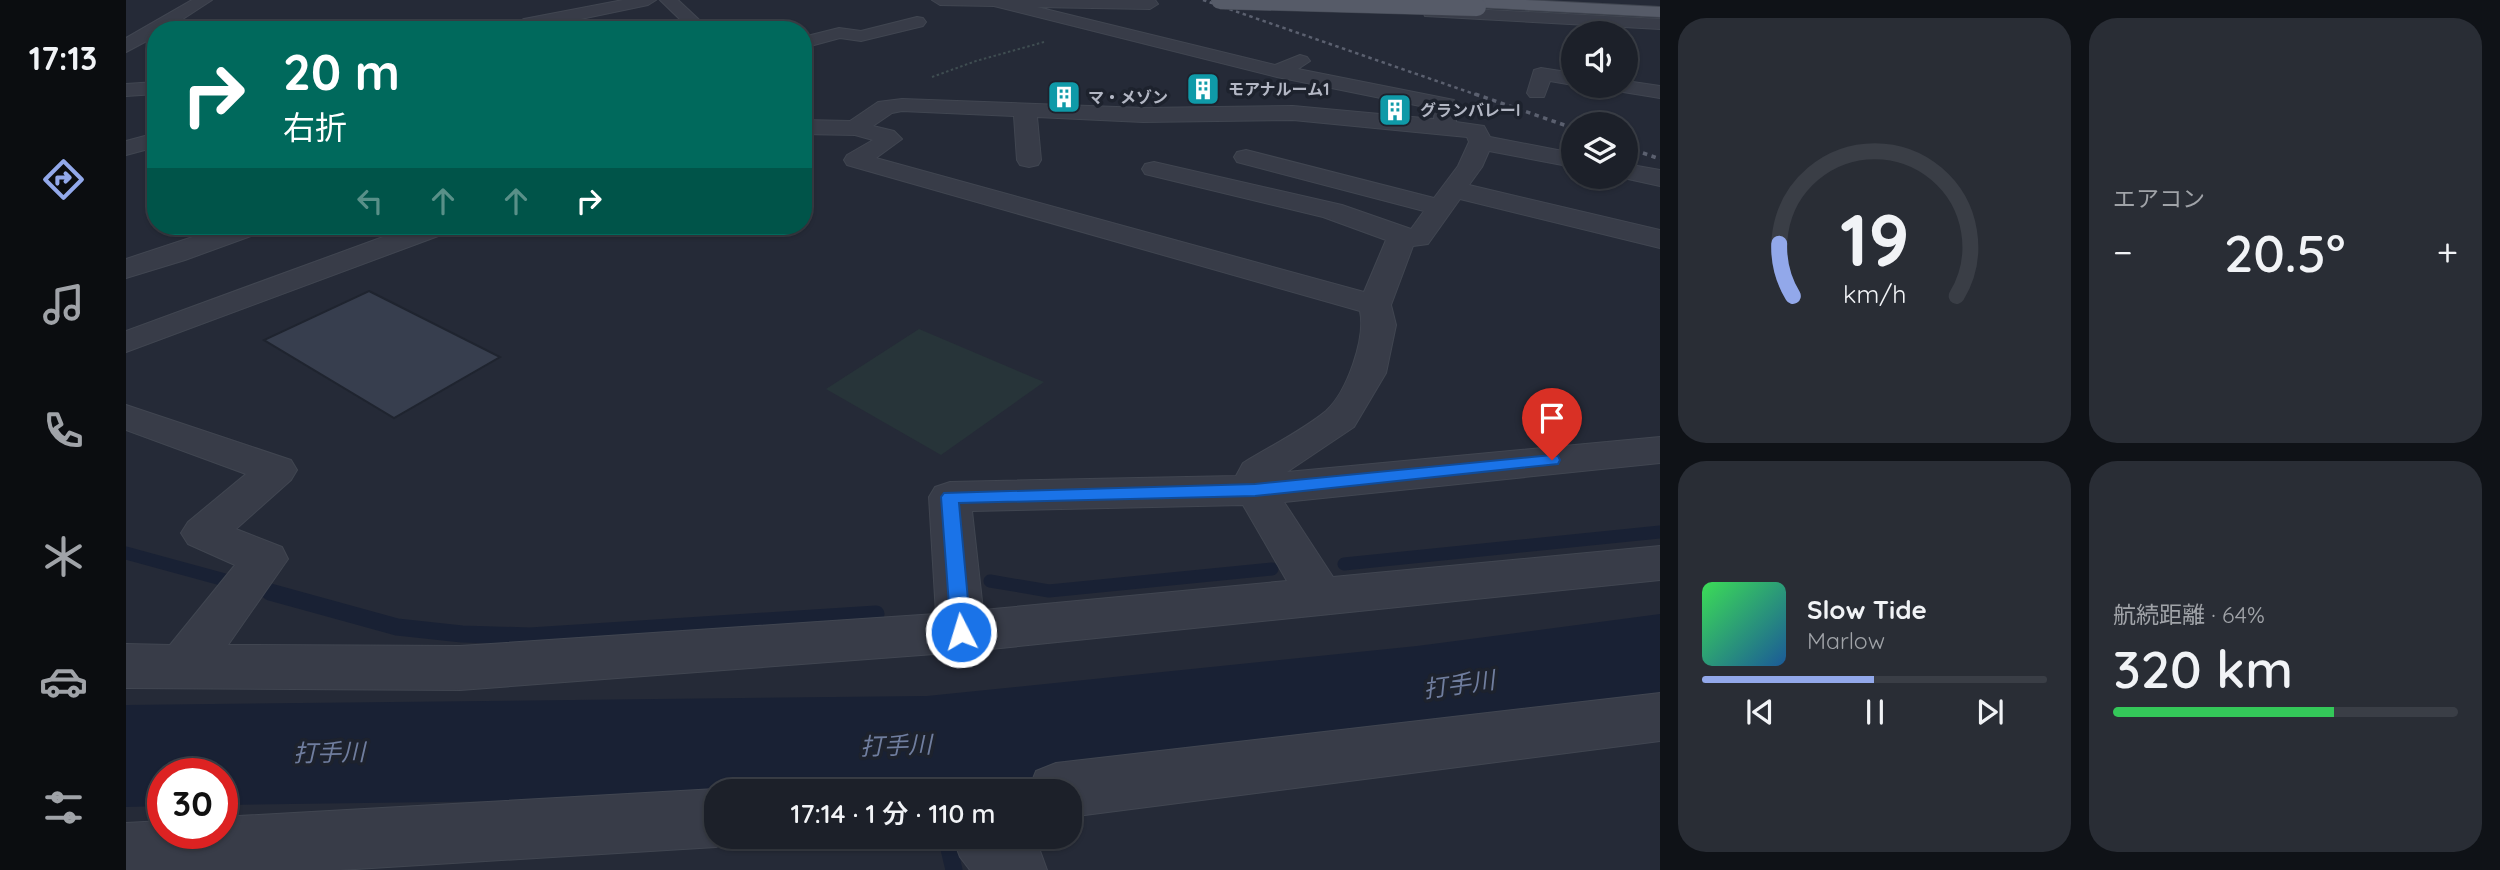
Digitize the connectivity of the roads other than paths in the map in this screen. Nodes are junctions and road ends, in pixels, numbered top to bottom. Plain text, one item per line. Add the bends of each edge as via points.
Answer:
1 (204, 0) edge
2 (648, 0) edge
3 (668, 0) edge
4 (674, 0) edge
5 (940, 0) edge
6 (1147, 0) edge
7 (1220, 0) edge
8 (1250, 0) edge
9 (1419, 0) edge
10 (1560, 0) edge
11 (690, 1) edge
12 (994, 1) edge
13 (1475, 4) junction
14 (1660, 7) edge
15 (1660, 15) edge
16 (555, 18) junction
17 (168, 21) edge
18 (544, 21) edge
19 (566, 21) edge
20 (691, 21) edge
21 (917, 22) dead end
22 (1660, 24) edge
23 (147, 34) edge
24 (812, 40) edge
25 (126, 46) edge
26 (1317, 53) dead end
27 (1277, 71) junction
28 (1561, 77) edge
29 (980, 88) dead end
30 (147, 89) edge
31 (1638, 89) edge
32 (126, 90) edge
33 (1660, 92) edge
34 (1536, 93) dead end
35 (945, 107) junction
36 (1025, 110) junction
37 (1315, 114) junction
38 (812, 127) edge
39 (1444, 127) junction
40 (855, 128) junction
41 (147, 142) edge
42 (1481, 142) junction
43 (126, 148) edge
44 (1321, 155) junction
45 (1246, 157) dead end
46 (1561, 158) edge
47 (1029, 160) dead end
48 (1154, 169) dead end
49 (1638, 173) edge
50 (1660, 178) edge
51 (1446, 198) junction
52 (226, 235) edge
53 (413, 235) edge
54 (1402, 236) junction
55 (1660, 239) edge
56 (126, 269) edge
57 (1375, 305) junction
58 (126, 342) edge
59 (126, 417) edge
60 (1660, 450) edge
61 (1255, 490) junction
62 (1660, 563) edge
63 (1320, 596) junction
64 (961, 632) junction
65 (126, 666) edge
66 (183, 666) junction
67 (1660, 717) edge
68 (1082, 788) edge
69 (704, 819) edge
70 (992, 849) edge
71 (126, 853) edge
72 (210, 859) edge
73 (1017, 870) edge

1 - 17 street
2 - 16 street
3 - 20 street
4 - 11 street
5 - 12 street
6 - 12 street via 1150,4
7 - 13 main road, bridge
8 - 22 street via 1265,7
9 - 13 main road, bridge
10 - 14 street
12 - 27 street
13 - 15 main road
16 - 18 street
16 - 19 street
21 - 24 street via 861,36 839,33
23 - 25 street
26 - 27 street
27 - 39 street via 1446,106
28 - 34 street via 1541,74
29 - 35 street
30 - 32 street
31 - 33 street
35 - 36 street
35 - 40 street via 886,107
36 - 37 street
36 - 47 street
37 - 39 street
37 - 44 street
38 - 40 street
39 - 42 street via 1476,131
40 - 57 street via 890,139 856,160
41 - 43 street
42 - 46 street
42 - 51 street via 1470,167
44 - 45 street
44 - 51 street
48 - 54 street via 1332,211
49 - 50 street
51 - 54 street via 1418,238
51 - 55 street
52 - 56 street
53 - 58 street
54 - 57 street
57 - 61 street via 1380,325 1368,373 1341,418 1257,473
59 - 66 street via 277,470 203,533 266,559
60 - 61 street
61 - 63 street
61 - 64 street via 950,497
62 - 63 street
63 - 64 street
64 - 66 street via 460,668
65 - 66 street
67 - 68 street
69 - 72 street
70 - 73 street
71 - 72 street

